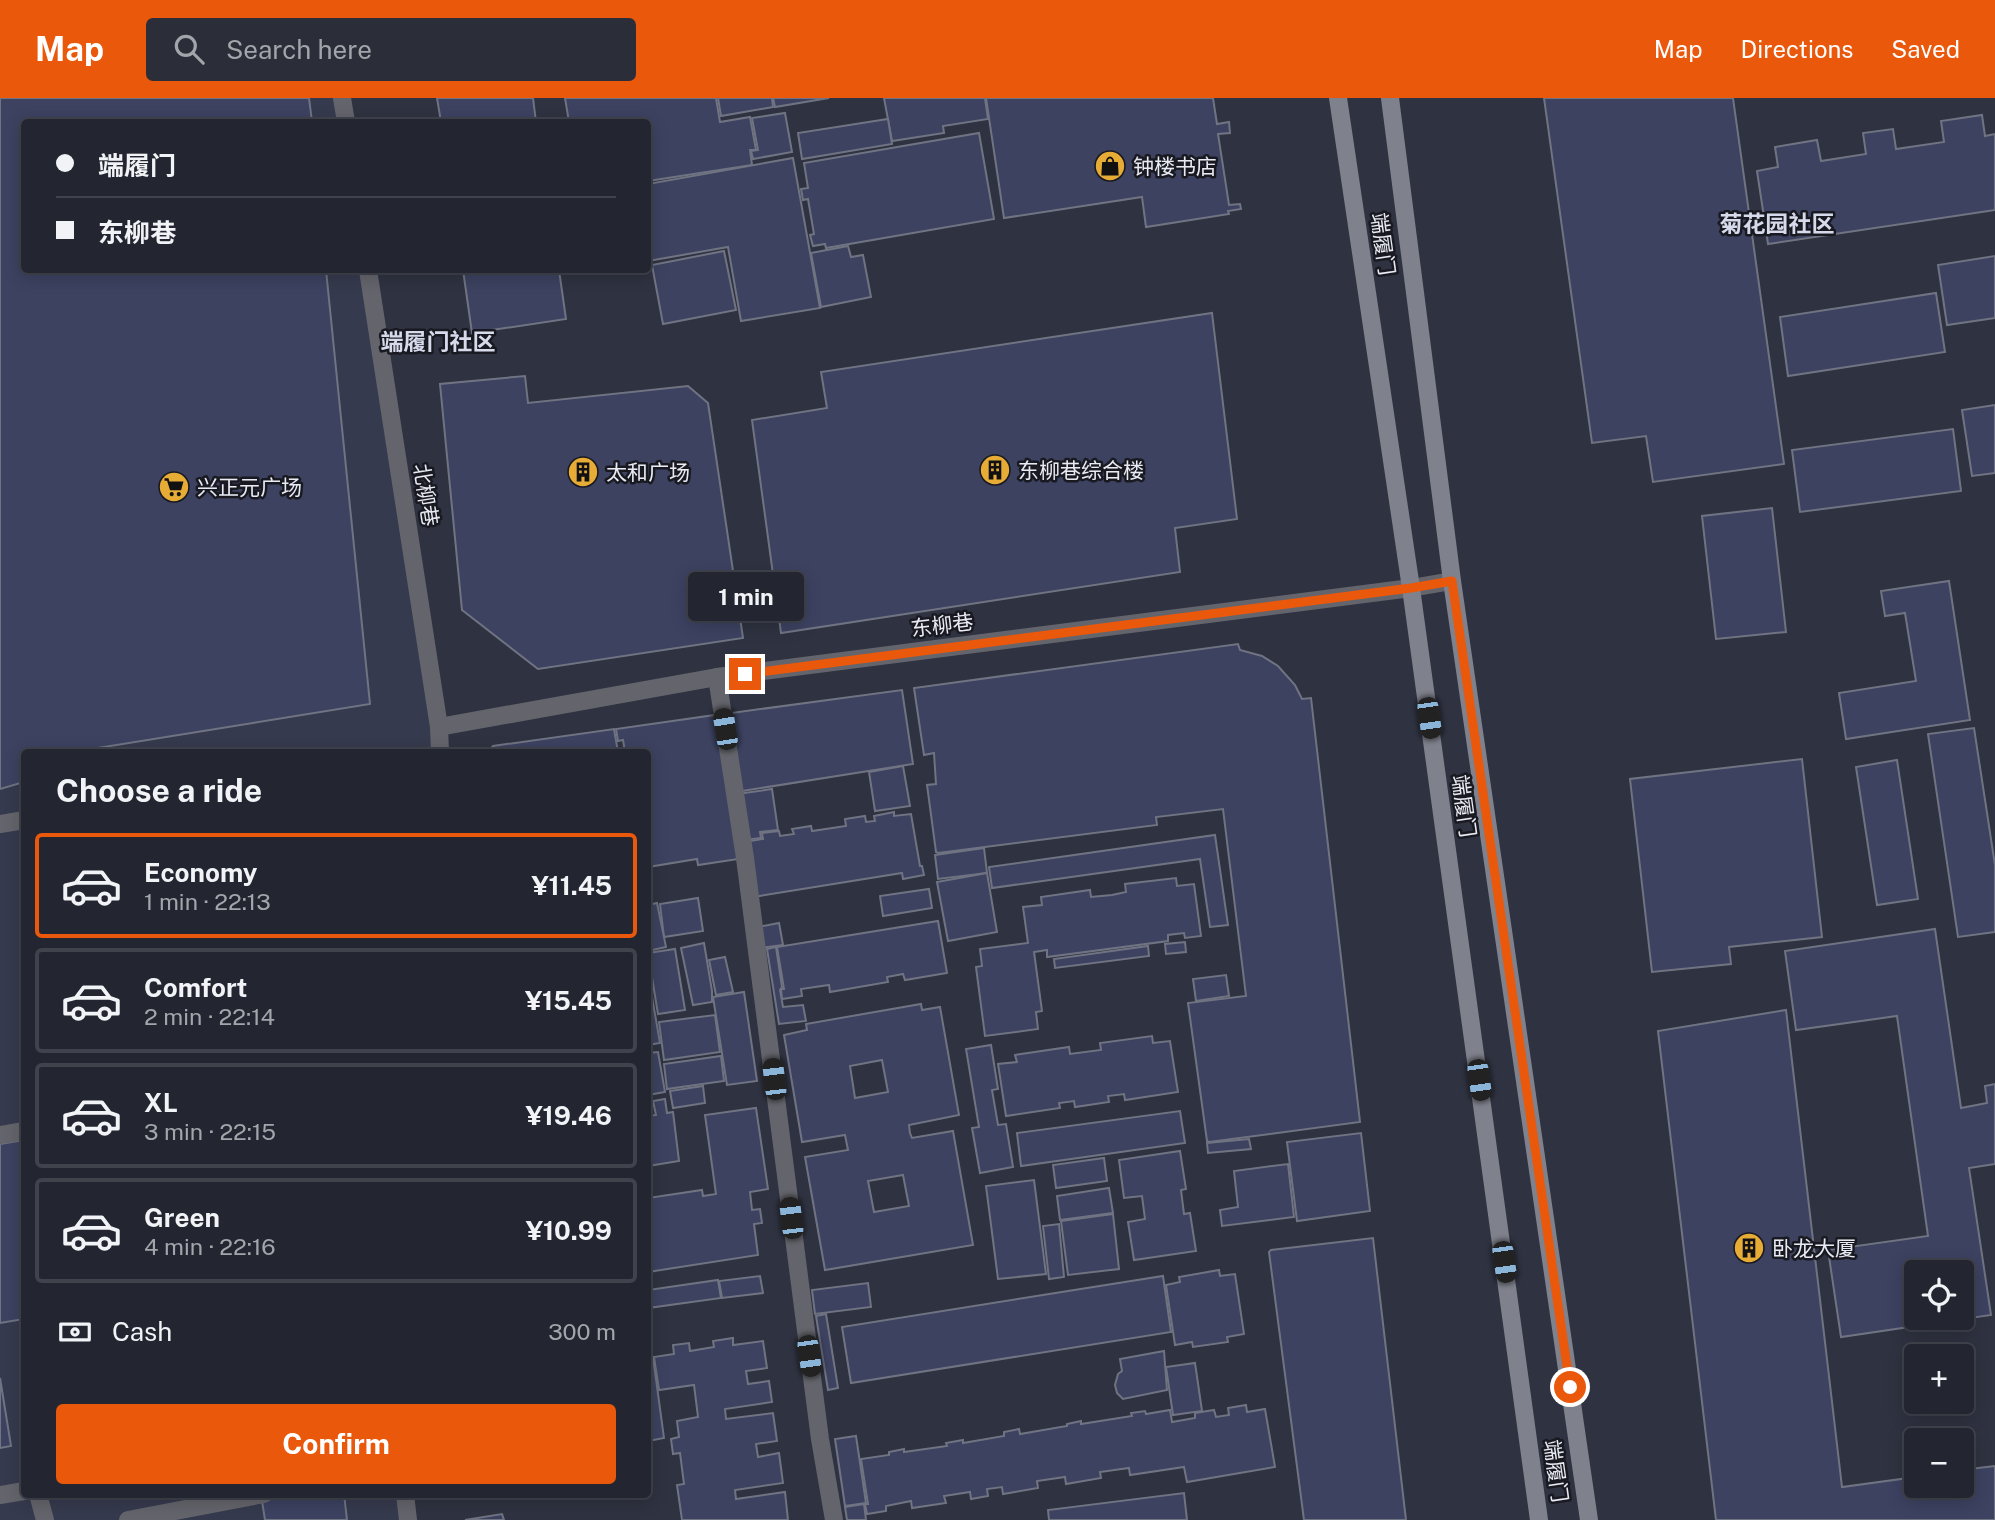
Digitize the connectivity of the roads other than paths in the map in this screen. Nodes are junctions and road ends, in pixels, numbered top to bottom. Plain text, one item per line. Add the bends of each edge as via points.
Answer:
1 (342, 98) edge
2 (1338, 98) edge
3 (1390, 98) edge
4 (346, 119) edge
5 (368, 273) edge
6 (1452, 581) junction
7 (1411, 588) junction
8 (717, 677) junction
9 (439, 727) junction
10 (440, 749) edge
11 (21, 820) edge
12 (0, 824) edge
13 (21, 1132) edge
14 (0, 1135) edge
15 (21, 1492) edge
16 (0, 1495) edge
17 (39, 1498) edge
18 (243, 1498) edge
19 (405, 1498) edge
20 (45, 1520) edge
21 (128, 1520) edge
22 (408, 1520) edge
23 (834, 1520) edge
24 (1539, 1520) edge
25 (1589, 1520) edge

1 - 4 street
2 - 7 main road, 端履门
3 - 6 main road, 端履门
5 - 9 street, 北柳巷
6 - 7 street, 东柳巷
6 - 25 main road, 端履门
7 - 8 street, 东柳巷
7 - 24 main road, 端履门
8 - 9 street, 东柳巷
8 - 23 street via 746,858
9 - 10 street, 北柳巷
11 - 12 street
13 - 14 street
15 - 16 street
17 - 20 street
18 - 21 street
19 - 22 street

